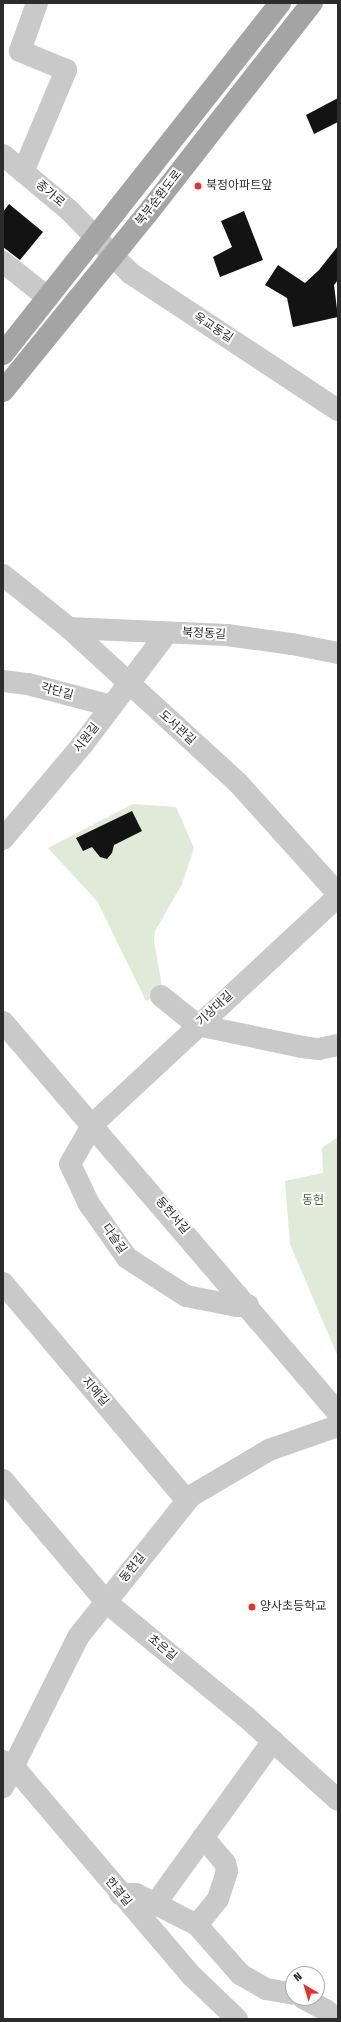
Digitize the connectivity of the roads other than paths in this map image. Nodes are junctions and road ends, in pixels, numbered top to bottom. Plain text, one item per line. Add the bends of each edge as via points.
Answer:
1 (37, 3) edge
2 (280, 3) edge
3 (312, 3) edge
4 (3, 155) edge
5 (23, 172) junction
6 (94, 236) junction
7 (112, 257) junction
8 (3, 262) edge
9 (45, 300) junction
10 (63, 318) junction
11 (4, 345) edge
12 (3, 391) edge
13 (3, 407) edge
14 (337, 407) edge
15 (3, 575) edge
16 (68, 628) junction
17 (167, 633) junction
18 (338, 653) edge
19 (3, 681) edge
20 (128, 683) junction
21 (111, 706) junction
22 (3, 839) edge
23 (338, 895) edge
24 (161, 996) dead end
25 (3, 1022) edge
26 (197, 1025) junction
27 (338, 1045) edge
28 (93, 1124) junction
29 (3, 1283) edge
30 (248, 1305) junction
31 (338, 1414) edge
32 (338, 1426) edge
33 (3, 1480) edge
34 (187, 1501) junction
35 (106, 1602) junction
36 (273, 1741) junction
37 (8, 1764) edge
38 (3, 1787) edge
39 (338, 1800) edge
40 (203, 1837) junction
41 (120, 1894) junction
42 (156, 1904) junction
43 (198, 1925) junction
44 (285, 1993) edge
45 (318, 2006) edge
46 (237, 2019) edge
47 (336, 2019) edge

1 - 5 street via 20,51 66,70
2 - 6 main road
3 - 7 main road, 북부순환도로
4 - 5 street, 종가로
5 - 6 street, 종가로 via 70,211
6 - 7 street, 옥교동길
6 - 9 main road
7 - 10 main road, 북부순환도로
7 - 14 street, 옥교동길 via 130,273
8 - 9 street
9 - 11 main road
10 - 12 main road, 북부순환도로
10 - 13 main road
15 - 16 street, 도서관길
16 - 17 street, 북정동길
16 - 20 street, 도서관길
17 - 18 street, 북정동길 via 227,635
17 - 20 street, 시원길
19 - 21 street, 각단길 via 28,684
20 - 21 street, 시원길
20 - 23 street, 도서관길 via 240,784
21 - 22 street, 시원길
23 - 26 street, 기상대길
24 - 26 street
25 - 28 street, 동헌서길
26 - 27 street via 302,1047
26 - 28 street, 기상대길
28 - 30 street, 동헌서길
28 - 30 street, 다슬길 via 70,1164 89,1204 127,1258 186,1296 237,1306
29 - 34 street, 지예길
30 - 31 street, 동헌서길
32 - 34 street, 동헌길 via 269,1450 191,1496
33 - 35 street, 초은길
34 - 35 street, 동헌길
35 - 36 street, 초은길
35 - 37 street, 동헌길 via 78,1637
36 - 39 street, 초은길
36 - 40 street
37 - 38 street, 동헌길
37 - 41 street, 한결길
40 - 42 street
40 - 43 street via 225,1863 227,1871 218,1899
41 - 42 street via 136,1894
41 - 46 street, 한결길 via 192,1976
42 - 43 street
43 - 44 street via 240,1974 266,1989
45 - 47 street

